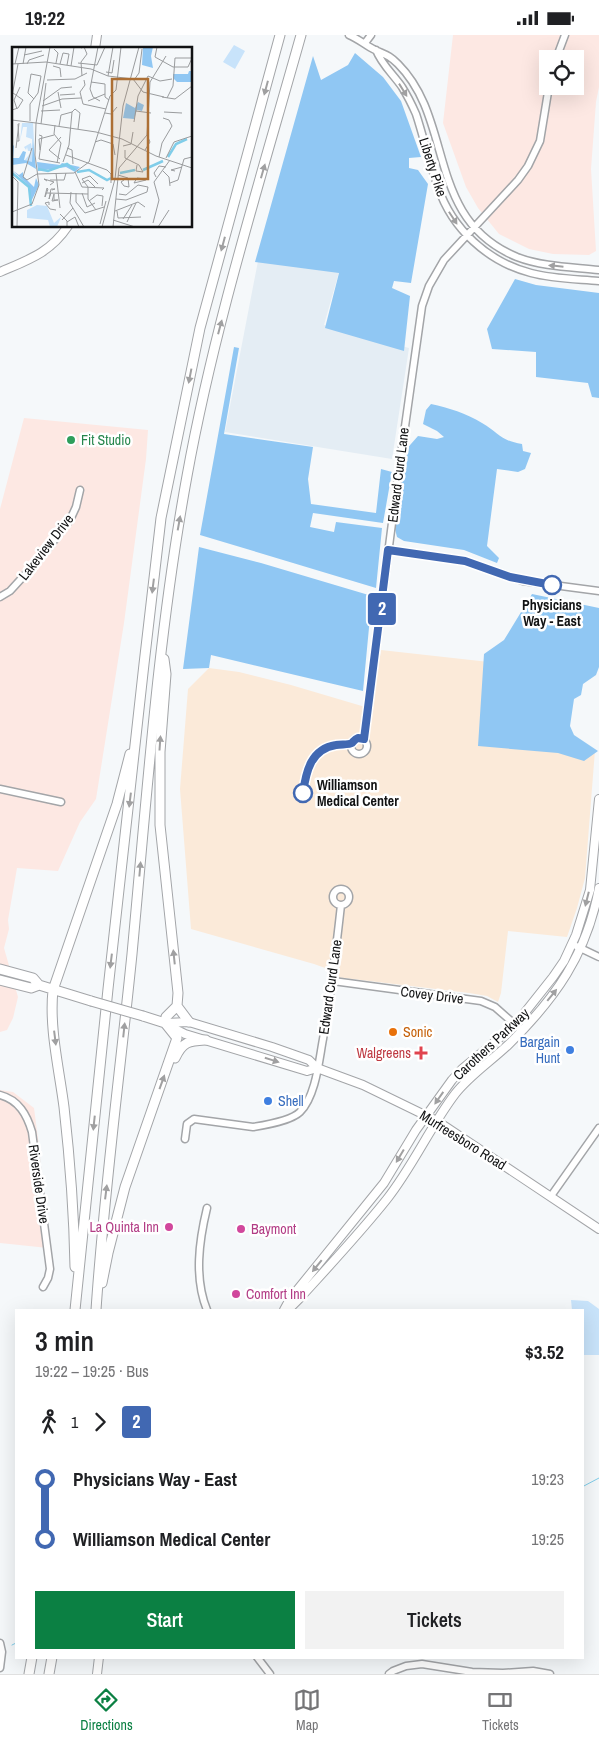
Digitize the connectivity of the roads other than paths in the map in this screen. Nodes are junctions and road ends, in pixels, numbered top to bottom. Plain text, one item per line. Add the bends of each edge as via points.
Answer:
1 (349, 35) edge
2 (371, 35) edge
3 (565, 35) edge
4 (279, 38) edge
5 (300, 39) edge
6 (365, 43) junction
7 (376, 50) junction
8 (559, 50) edge
9 (548, 95) edge
10 (440, 155) junction
11 (429, 158) junction
12 (67, 227) edge
13 (475, 228) junction
14 (467, 235) junction
15 (599, 270) edge
16 (0, 272) edge
17 (599, 281) edge
18 (80, 490) dead end
19 (388, 550) junction
20 (599, 591) edge
21 (0, 597) edge
22 (162, 643) junction
23 (144, 664) junction
24 (364, 739) dead end
25 (0, 789) edge
26 (599, 799) edge
27 (60, 802) dead end
28 (599, 888) edge
29 (341, 905) dead end
30 (573, 944) junction
31 (581, 948) junction
32 (599, 957) edge
33 (0, 969) edge
34 (0, 980) edge
35 (333, 981) junction
36 (39, 985) junction
37 (53, 990) junction
38 (177, 1006) junction
39 (189, 1022) junction
40 (164, 1023) junction
41 (515, 1025) junction
42 (521, 1031) junction
43 (206, 1040) junction
44 (168, 1066) junction
45 (317, 1068) junction
46 (0, 1095) edge
47 (426, 1115) junction
48 (437, 1121) junction
49 (599, 1127) edge
50 (185, 1139) dead end
51 (551, 1197) junction
52 (207, 1208) dead end
53 (347, 1228) junction
54 (599, 1229) edge
55 (356, 1235) junction
56 (43, 1287) dead end
57 (76, 1308) edge
58 (96, 1309) edge
59 (96, 1309) edge
60 (208, 1309) edge
61 (286, 1309) edge
62 (287, 1309) edge
63 (0, 1643) edge
64 (32, 1659) edge
65 (52, 1659) edge
66 (99, 1659) edge
67 (259, 1659) edge
68 (0, 1668) edge
69 (29, 1674) edge
70 (49, 1674) edge
71 (97, 1674) edge
72 (270, 1674) edge
73 (389, 1674) edge
74 (550, 1674) edge

1 - 6 street, Liberty Pike
2 - 6 street
3 - 8 street
4 -> 23 highway via 200,328 161,518
22 -> 5 highway via 187,473 216,342
6 - 7 street, Liberty Pike
7 - 10 street, Liberty Pike via 387,54 414,85
7 -> 11 street, Liberty Pike via 380,61 410,102
9 - 13 street, Edward Curd Lane via 540,141 528,166
10 - 11 street
10 - 13 street, Liberty Pike via 457,203
11 -> 14 street, Liberty Pike via 442,198
12 - 16 main road via 47,249
13 - 14 street, Edward Curd Lane
15 -> 13 street, Liberty Pike via 546,265 517,257 492,243
14 - 17 street, Liberty Pike via 482,249 522,271
14 - 19 street, Edward Curd Lane via 439,268 422,307
18 - 21 street, Lakeview Drive via 70,521 10,591
19 - 20 street via 465,561 524,581
19 - 24 street, Edward Curd Lane
38 -> 22 highway via 160,825 160,752 166,674
58 -> 22 highway
23 - 37 highway via 130,756 117,803
23 -> 57 highway
25 - 27 street
26 -> 30 main road, Carothers Parkway via 590,890
28 - 31 main road, Carothers Parkway via 592,921
29 - 35 street, Edward Curd Lane
30 - 31 street
30 - 41 main road, Carothers Parkway via 553,977
31 - 32 street
42 -> 31 main road, Carothers Parkway via 557,988
33 - 36 highway, Murfreesboro Road via 33,978
34 - 36 highway, Murfreesboro Road via 31,988
35 - 41 street, Covey Drive via 481,1001 495,1007
35 - 45 street, Edward Curd Lane
36 - 37 highway, Murfreesboro Road
37 - 40 highway, Murfreesboro Road, bridge
37 -> 57 highway via 51,1009 74,1219
38 - 39 highway
38 - 40 highway
39 - 40 main road, Murfreesboro Road
39 - 45 main road, Murfreesboro Road via 310,1060
40 - 43 main road, Murfreesboro Road
40 - 44 highway via 177,1038
41 - 42 street, Covey Drive
41 -> 47 main road, Carothers Parkway via 462,1069
42 - 48 main road, Carothers Parkway via 463,1084
43 - 44 highway via 184,1044
43 -> 45 main road, Murfreesboro Road via 307,1071
59 -> 44 highway via 125,1187
45 - 47 main road, Murfreesboro Road via 363,1085
45 - 50 street, Edward Curd Lane via 308,1099 298,1113 278,1122 253,1127 194,1119 187,1124
46 - 56 street, Riverside Drive via 19,1105 30,1123 50,1269
47 - 48 main road, Murfreesboro Road
47 -> 53 main road, Carothers Parkway via 384,1183
48 - 51 main road, Murfreesboro Road
48 - 55 main road, Carothers Parkway via 387,1199
49 - 51 street
51 - 54 main road, Murfreesboro Road
52 - 60 street via 199,1245 199,1268
53 - 55 street
53 -> 61 main road, Carothers Parkway via 290,1299
55 - 62 main road, Carothers Parkway via 300,1299
63 - 68 street
64 - 69 highway
65 - 70 highway
66 - 71 main road
67 - 72 street
73 - 74 street via 406,1666 422,1664 472,1672 533,1671

